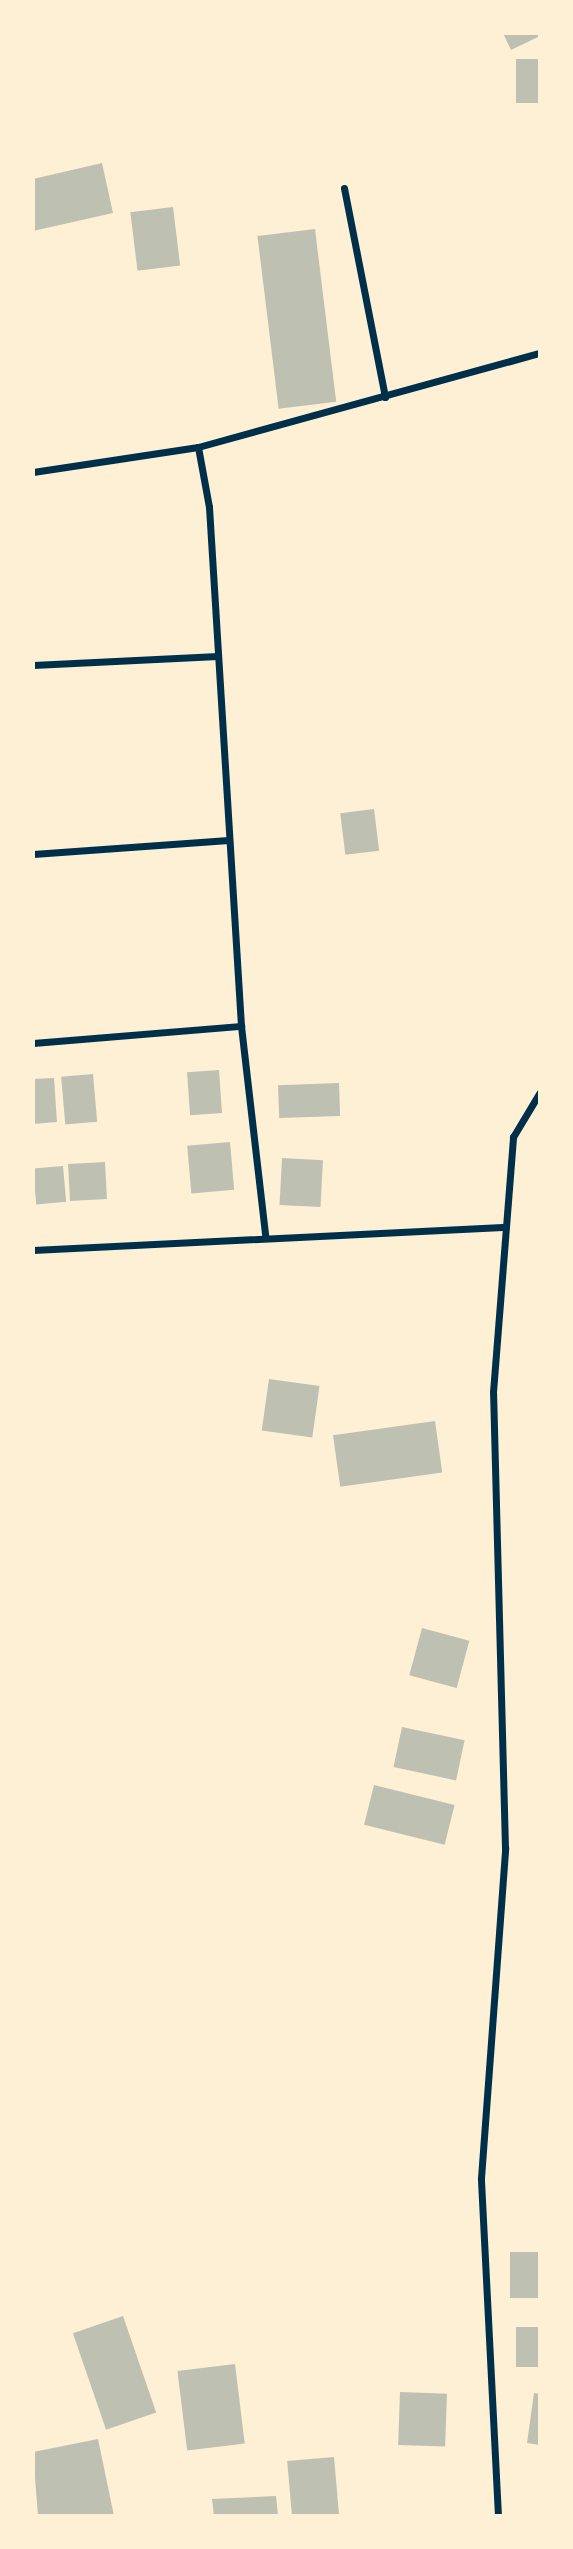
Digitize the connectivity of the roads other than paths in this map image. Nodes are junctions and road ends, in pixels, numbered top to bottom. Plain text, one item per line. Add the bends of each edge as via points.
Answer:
1 (344, 188) dead end
2 (540, 353) edge
3 (385, 397) junction
4 (198, 447) junction
5 (33, 472) edge
6 (218, 656) junction
7 (33, 665) edge
8 (229, 840) junction
9 (33, 854) edge
10 (241, 1026) junction
11 (33, 1043) edge
12 (540, 1092) edge
13 (502, 1227) junction
14 (265, 1235) junction
15 (33, 1250) edge
16 (498, 2516) edge

1 - 3 street
2 - 3 street
3 - 4 street
4 - 5 street
4 - 6 street via 209,508
6 - 7 street
6 - 8 street
8 - 9 street
8 - 10 street
10 - 11 street
10 - 14 street
12 - 13 street via 513,1138
13 - 14 street
13 - 16 street via 492,1513 503,1648 505,1848 481,2178
14 - 15 street

